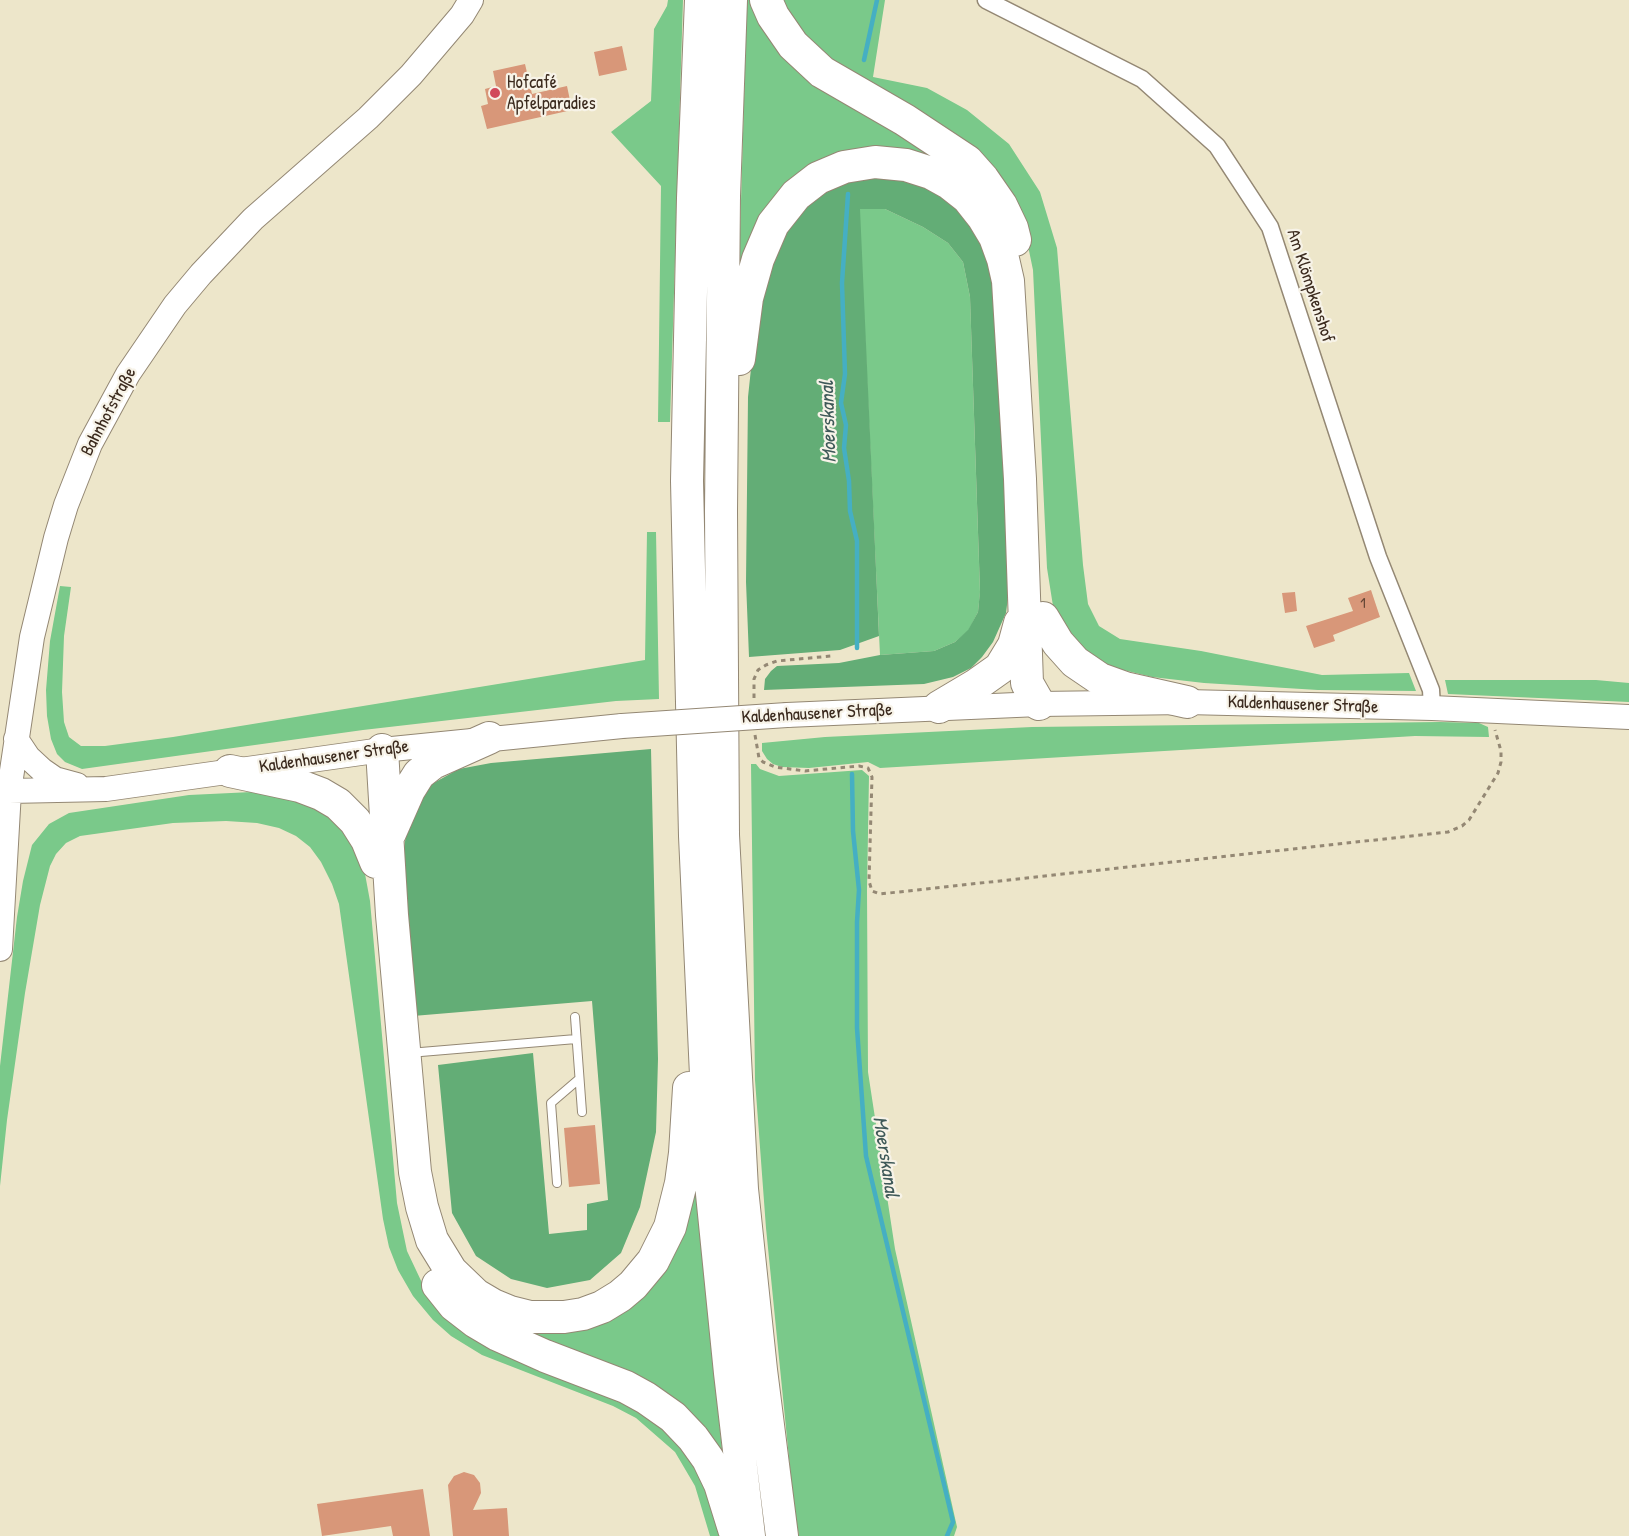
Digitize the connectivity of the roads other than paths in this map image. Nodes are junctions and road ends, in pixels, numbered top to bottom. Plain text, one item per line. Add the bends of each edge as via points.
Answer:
1 (471, 0) edge
2 (701, 0) edge
3 (731, 0) edge
4 (766, 0) edge
5 (986, 0) edge
6 (721, 512) junction
7 (1034, 610) junction
8 (1187, 702) junction
9 (1039, 704) junction
10 (939, 707) junction
11 (1432, 708) junction
12 (1629, 717) edge
13 (489, 738) junction
14 (16, 739) junction
15 (372, 752) junction
16 (230, 771) junction
17 (106, 789) junction
18 (9, 791) junction
19 (382, 851) junction
20 (698, 928) junction
21 (0, 949) edge
22 (575, 1017) dead end
23 (576, 1039) junction
24 (404, 1054) junction
25 (579, 1079) junction
26 (582, 1113) dead end
27 (557, 1183) dead end
28 (735, 1536) edge
29 (750, 1536) edge
30 (782, 1536) edge

1 - 14 main road, Bahnhofstraße via 411,75 253,219 201,274 128,374 90,444 62,516 32,637
2 - 20 highway via 687,481
3 - 6 highway via 724,196
4 - 7 highway via 793,45 822,72 967,161 1001,205 1012,228 1021,280 1032,475
5 - 11 street, Am Klömpkenshof via 1142,79 1217,146 1270,227 1378,557 1431,690
6 - 7 highway via 747,298 773,224 796,195 818,178 844,167 874,162 906,165 931,173 968,198 995,237 1003,260 1008,281 1019,467
6 - 30 highway via 723,835 742,1177
7 - 8 highway via 1075,662 1100,679
7 - 9 highway via 1027,683
7 - 10 highway via 1000,668
8 - 9 main road, Kaldenhausener Straße
8 - 11 main road, Kaldenhausener Straße
9 - 10 main road, Kaldenhausener Straße
10 - 13 main road, Kaldenhausener Straße, bridge via 787,714
11 - 12 main road, Kaldenhausener Straße
13 - 15 main road, Kaldenhausener Straße
13 - 19 highway via 433,763 419,774
14 - 17 main road via 28,757 55,779
14 - 18 main road, Bahnhofstraße
15 - 16 main road, Kaldenhausener Straße
15 - 19 highway
16 - 17 main road, Kaldenhausener Straße
16 - 19 highway via 321,794 338,804 367,840
17 - 18 main road, Kaldenhausener Straße
18 - 21 main road, Bahnhofstraße
19 - 24 highway via 392,915
19 - 28 highway via 408,1203 427,1267 447,1297 476,1322 521,1346 626,1388 673,1417 708,1460 720,1484
20 - 24 highway via 685,959 689,1087 685,1153 676,1205 653,1261 633,1286 602,1307 564,1317 530,1317 493,1305 451,1271 432,1240 418,1190
20 - 29 highway via 711,1184
22 - 23 lane
23 - 24 lane
23 - 25 lane
25 - 26 lane
25 - 27 lane via 551,1103

